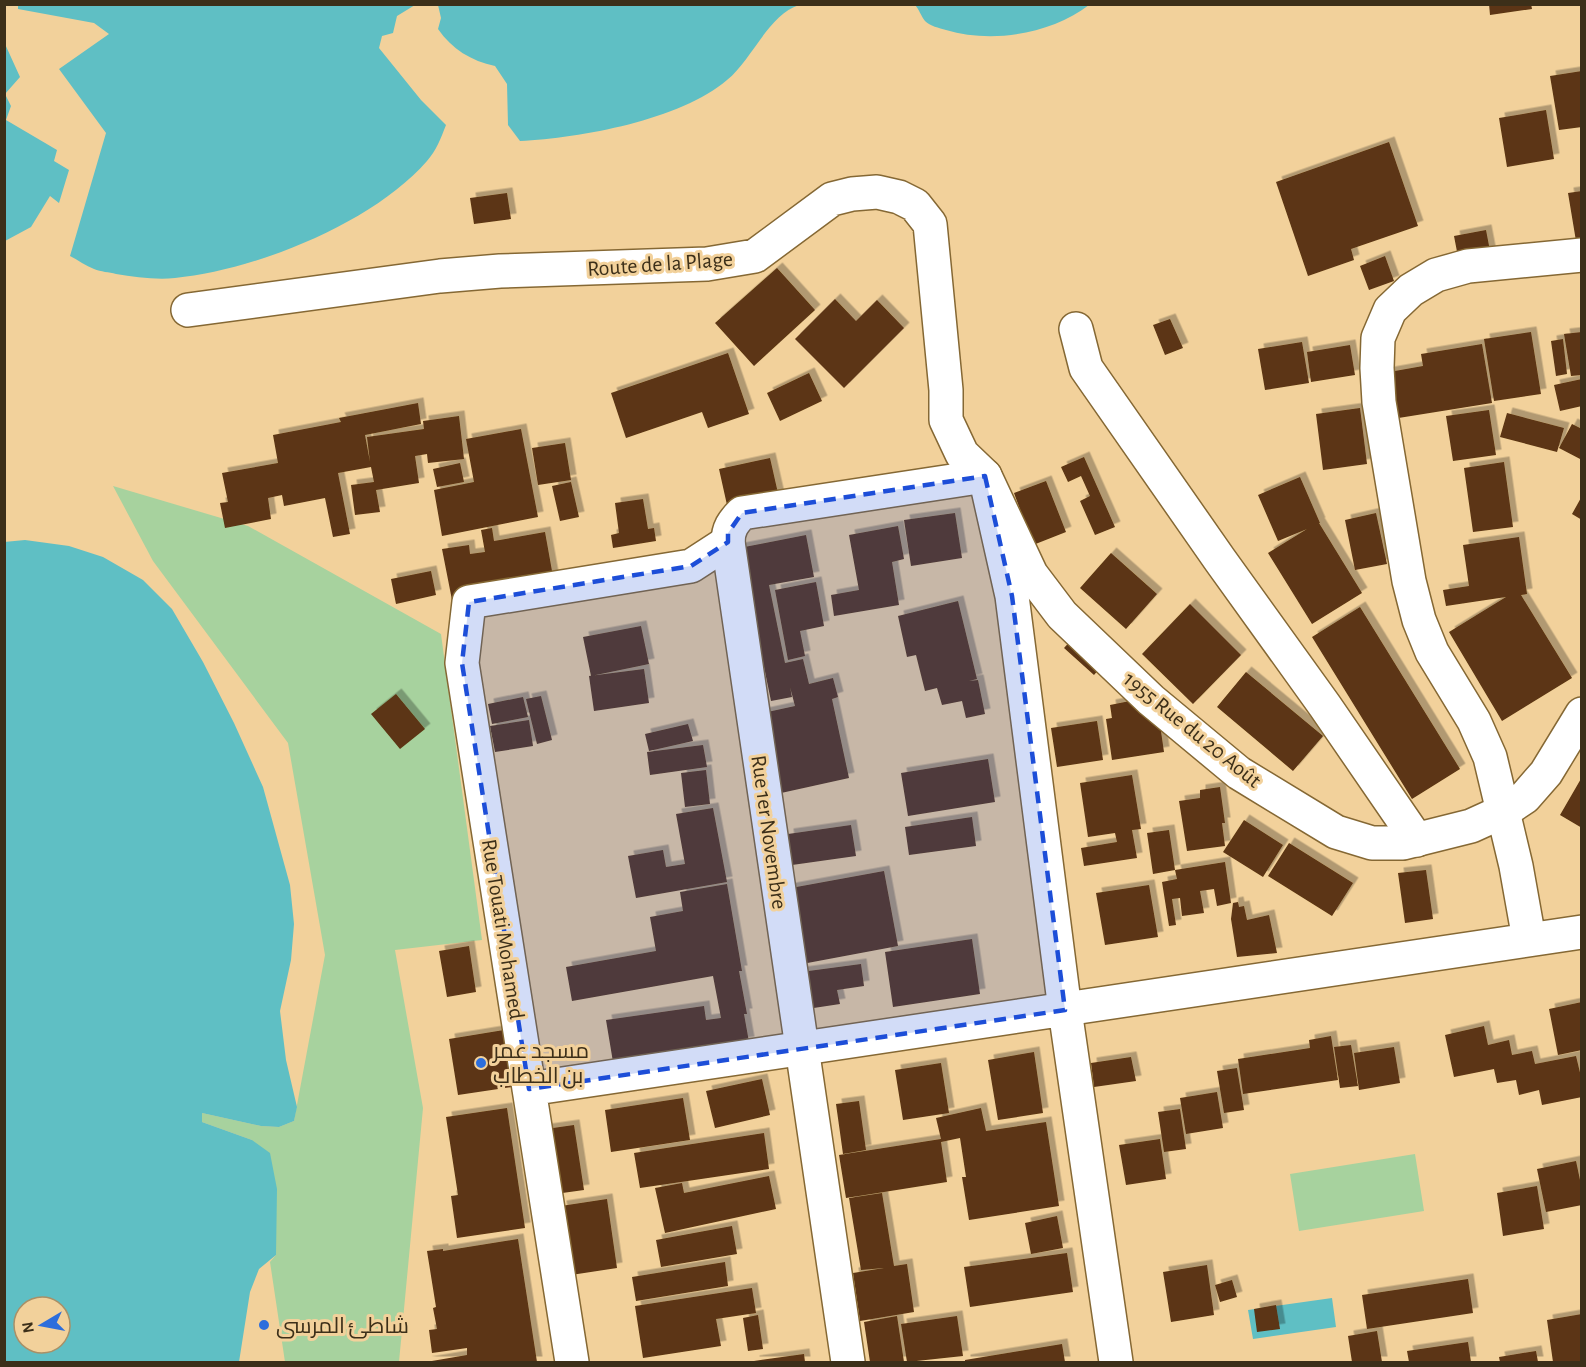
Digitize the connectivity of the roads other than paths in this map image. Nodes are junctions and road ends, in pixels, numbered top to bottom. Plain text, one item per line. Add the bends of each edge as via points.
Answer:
1 (1581, 255) edge
2 (188, 310) dead end
3 (1076, 329) dead end
4 (985, 476) junction
5 (728, 542) junction
6 (1581, 714) edge
7 (1504, 811) junction
8 (1416, 840) junction
9 (1581, 932) edge
10 (1529, 939) junction
11 (1065, 1010) junction
12 (801, 1048) junction
13 (529, 1089) junction
14 (572, 1362) edge
15 (848, 1362) edge
16 (1116, 1362) edge

1 - 7 street via 1468,266 1436,275 1390,310 1378,339 1379,402 1419,620 1432,652 1474,721 1490,757
2 - 4 street, Route de la Plage via 450,275 706,264 755,256 832,199 877,192 915,205 930,224 946,420 962,454
3 - 8 street via 1086,368
4 - 5 street via 742,513 728,533
4 - 8 street, 1955 Rue du 20 Août via 1031,574 1062,615 1151,700 1239,773 1336,832 1372,843
4 - 11 street via 1012,596
5 - 12 street, Rue 1er Novembre
5 - 13 street, Rue Touati Mohamed via 691,566 469,602 462,663
6 - 7 street, 1955 Rue du 20 Août via 1545,774 1525,797
7 - 8 street, 1955 Rue du 20 Août via 1471,826
7 - 10 street
9 - 10 street
10 - 11 street
11 - 12 street
11 - 16 street
12 - 13 street
12 - 15 street, Rue 1er Novembre
13 - 14 street, Rue Touati Mohamed

